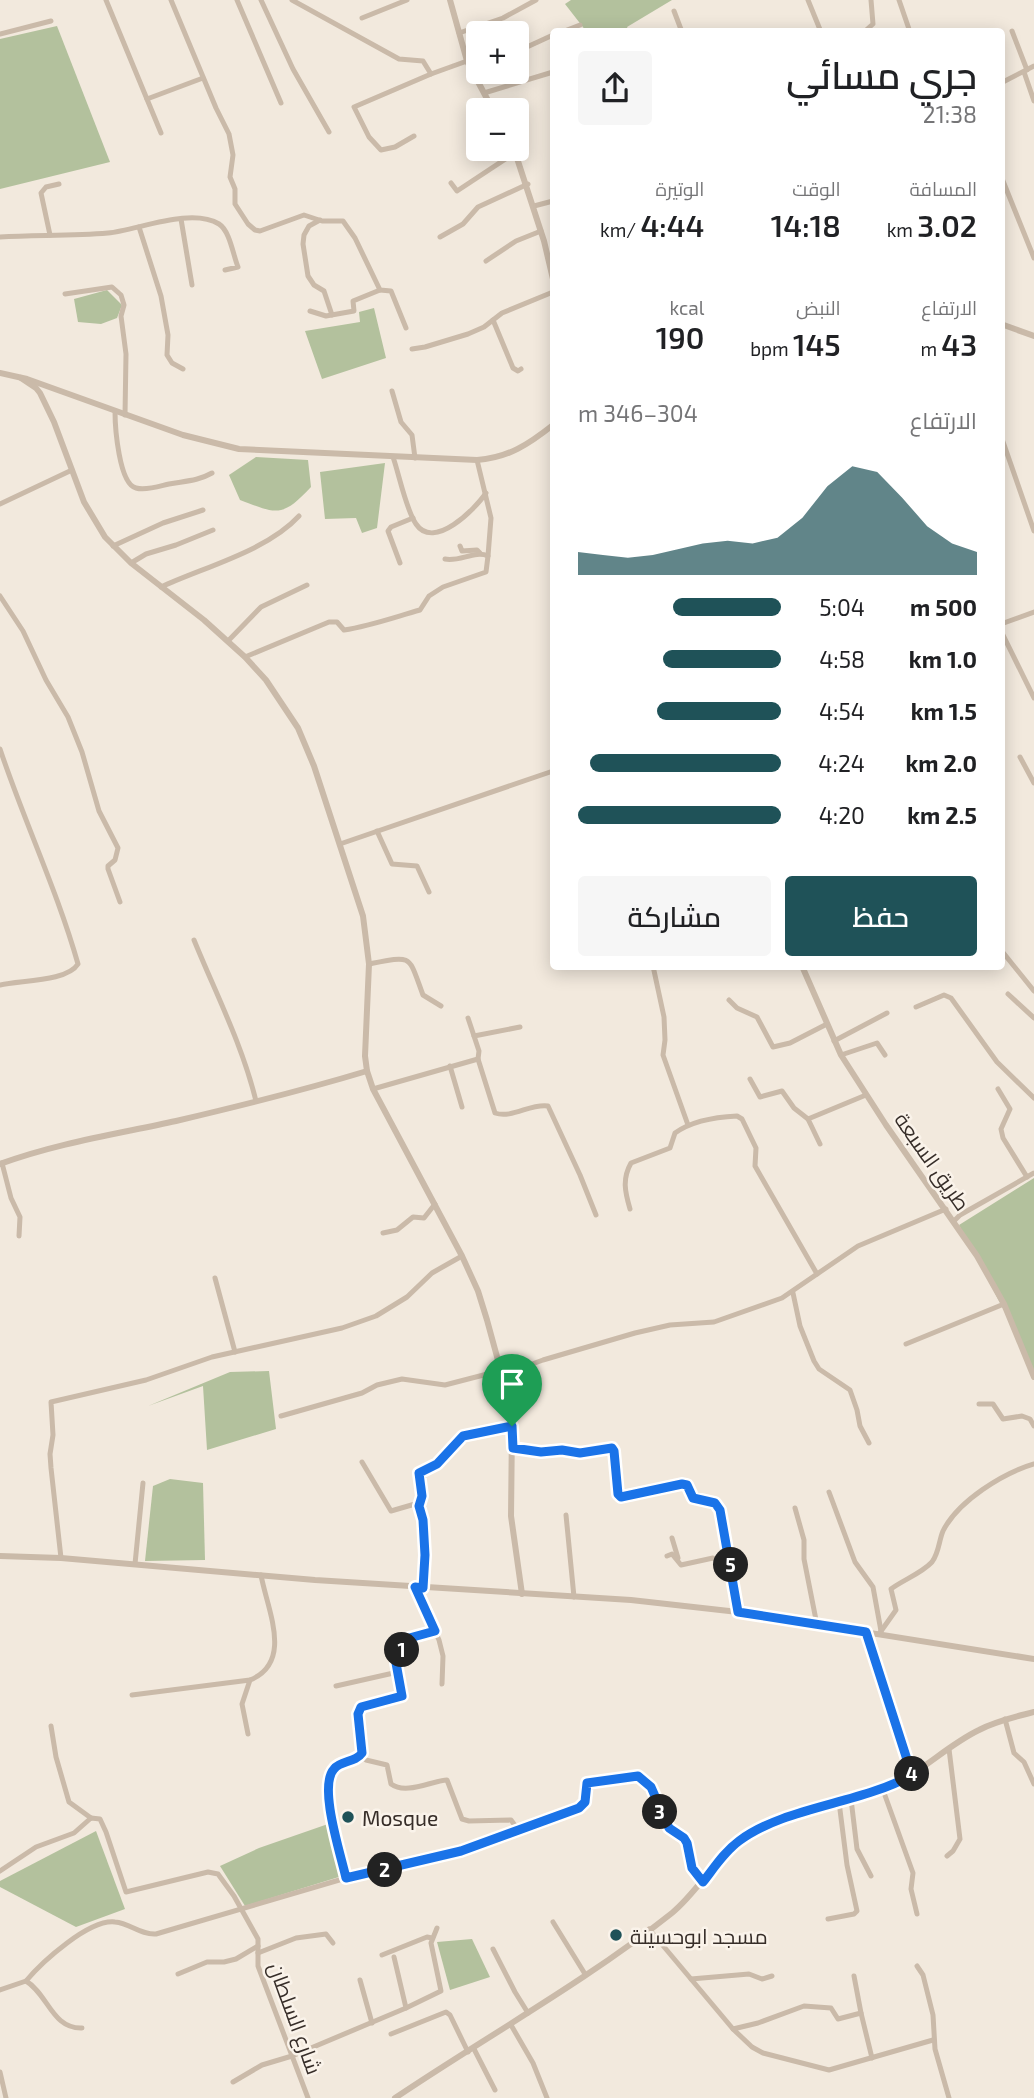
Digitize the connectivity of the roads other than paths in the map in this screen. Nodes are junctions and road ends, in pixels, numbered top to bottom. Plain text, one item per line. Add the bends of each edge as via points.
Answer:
1 (106, 0) edge
2 (171, 0) edge
3 (237, 0) edge
4 (261, 0) edge
5 (292, 0) edge
6 (407, 0) edge
7 (450, 0) edge
8 (536, 0) edge
9 (808, 0) edge
10 (871, 0) edge
11 (899, 0) edge
12 (674, 11) dead end
13 (362, 18) dead end
14 (51, 21) dead end
15 (580, 25) dead end
16 (572, 28) edge
17 (680, 28) edge
18 (819, 28) edge
19 (868, 28) edge
20 (909, 28) edge
21 (1012, 31) dead end
22 (0, 33) edge
23 (459, 33) junction
24 (550, 36) edge
25 (529, 46) edge
26 (466, 57) edge
27 (466, 60) edge
28 (1034, 66) edge
29 (1025, 71) junction
30 (550, 73) edge
31 (431, 74) junction
32 (203, 78) junction
33 (1005, 81) edge
34 (479, 84) edge
35 (484, 93) junction
36 (487, 98) edge
37 (147, 99) junction
38 (1034, 101) edge
39 (281, 103) dead end
40 (328, 132) dead end
41 (161, 133) dead end
42 (414, 136) dead end
43 (499, 161) edge
44 (519, 161) edge
45 (59, 184) dead end
46 (451, 184) dead end
47 (528, 184) junction
48 (1005, 186) edge
49 (550, 202) edge
50 (534, 206) junction
51 (181, 219) junction
52 (320, 220) junction
53 (139, 227) junction
54 (541, 231) junction
55 (50, 234) junction
56 (0, 237) edge
57 (440, 237) dead end
58 (1034, 258) edge
59 (486, 261) dead end
60 (550, 267) edge
61 (225, 271) dead end
62 (192, 285) dead end
63 (380, 290) junction
64 (550, 293) edge
65 (65, 294) dead end
66 (310, 310) dead end
67 (332, 315) junction
68 (493, 320) junction
69 (1005, 325) edge
70 (406, 328) dead end
71 (1034, 336) edge
72 (412, 348) dead end
73 (183, 369) dead end
74 (522, 369) dead end
75 (0, 373) edge
76 (21, 378) junction
77 (392, 391) dead end
78 (116, 411) junction
79 (125, 415) junction
80 (550, 427) edge
81 (1005, 448) edge
82 (393, 457) junction
83 (415, 458) junction
84 (477, 460) junction
85 (72, 470) junction
86 (212, 473) dead end
87 (486, 494) junction
88 (0, 505) edge
89 (203, 510) dead end
90 (299, 516) dead end
91 (413, 518) junction
92 (213, 530) dead end
93 (1034, 531) edge
94 (113, 546) junction
95 (460, 546) dead end
96 (481, 553) junction
97 (488, 555) junction
98 (445, 559) dead end
99 (131, 563) junction
100 (400, 563) dead end
101 (307, 585) dead end
102 (161, 587) junction
103 (0, 596) edge
104 (1034, 612) edge
105 (1005, 623) edge
106 (1005, 639) edge
107 (228, 641) junction
108 (245, 657) junction
109 (1034, 698) edge
110 (0, 749) edge
111 (1020, 757) dead end
112 (7, 770) junction
113 (550, 772) edge
114 (0, 773) edge
115 (1034, 783) edge
116 (377, 831) junction
117 (340, 844) junction
118 (429, 892) dead end
119 (120, 902) dead end
120 (194, 940) dead end
121 (1005, 955) edge
122 (369, 964) junction
123 (654, 970) edge
124 (804, 970) edge
125 (0, 985) edge
126 (1034, 991) edge
127 (1008, 994) dead end
128 (729, 1000) dead end
129 (441, 1006) dead end
130 (916, 1007) dead end
131 (887, 1013) dead end
132 (1034, 1017) edge
133 (468, 1018) dead end
134 (827, 1024) junction
135 (520, 1027) dead end
136 (474, 1035) junction
137 (834, 1041) junction
138 (841, 1055) junction
139 (886, 1055) dead end
140 (478, 1059) junction
141 (450, 1066) junction
142 (367, 1071) junction
143 (750, 1079) dead end
144 (998, 1089) dead end
145 (373, 1090) junction
146 (866, 1095) junction
147 (1034, 1098) edge
148 (256, 1101) junction
149 (462, 1107) dead end
150 (808, 1119) junction
151 (688, 1125) junction
152 (820, 1144) dead end
153 (1, 1164) edge
154 (1034, 1172) edge
155 (1027, 1177) junction
156 (435, 1204) junction
157 (630, 1209) dead end
158 (946, 1209) junction
159 (596, 1214) dead end
160 (954, 1221) junction
161 (383, 1233) dead end
162 (19, 1236) dead end
163 (462, 1256) junction
164 (817, 1274) junction
165 (215, 1279) dead end
166 (793, 1293) junction
167 (1003, 1304) junction
168 (906, 1344) dead end
169 (235, 1352) junction
170 (500, 1373) junction
171 (1034, 1377) edge
172 (979, 1404) dead end
173 (282, 1416) dead end
174 (512, 1426) junction
175 (1034, 1426) edge
176 (869, 1443) dead end
177 (513, 1448) junction
178 (362, 1462) dead end
179 (1034, 1464) edge
180 (144, 1483) dead end
181 (829, 1492) dead end
182 (419, 1506) junction
183 (795, 1507) dead end
184 (566, 1515) dead end
185 (672, 1538) dead end
186 (0, 1556) edge
187 (667, 1556) dead end
188 (61, 1558) junction
189 (678, 1558) junction
190 (135, 1564) junction
191 (731, 1564) junction
192 (261, 1575) junction
193 (415, 1587) junction
194 (423, 1588) junction
195 (522, 1594) junction
196 (575, 1597) junction
197 (738, 1612) junction
198 (817, 1625) junction
199 (435, 1631) junction
200 (866, 1632) junction
201 (880, 1633) junction
202 (1034, 1659) edge
203 (398, 1672) junction
204 (250, 1681) junction
205 (442, 1684) dead end
206 (336, 1686) dead end
207 (132, 1695) dead end
208 (1034, 1712) edge
209 (1005, 1719) junction
210 (51, 1726) dead end
211 (248, 1734) dead end
212 (948, 1748) junction
213 (360, 1756) junction
214 (912, 1775) junction
215 (1034, 1781) edge
216 (883, 1790) junction
217 (851, 1799) junction
218 (839, 1802) junction
219 (91, 1818) junction
220 (519, 1831) junction
221 (947, 1856) dead end
222 (0, 1871) edge
223 (871, 1876) dead end
224 (346, 1878) junction
225 (703, 1882) junction
226 (241, 1909) junction
227 (917, 1914) dead end
228 (828, 1919) dead end
229 (553, 1922) dead end
230 (438, 1928) dead end
231 (649, 1929) junction
232 (432, 1938) junction
233 (333, 1942) dead end
234 (493, 1949) dead end
235 (258, 1950) junction
236 (382, 1955) dead end
237 (394, 1957) dead end
238 (917, 1966) dead end
239 (178, 1974) dead end
240 (584, 1975) junction
241 (772, 1976) dead end
242 (853, 1976) dead end
243 (691, 1979) junction
244 (360, 1980) dead end
245 (26, 1981) junction
246 (0, 1990) edge
247 (406, 2008) junction
248 (528, 2013) junction
249 (861, 2013) junction
250 (372, 2023) junction
251 (511, 2025) junction
252 (82, 2028) dead end
253 (733, 2029) junction
254 (391, 2034) dead end
255 (933, 2040) junction
256 (471, 2051) junction
257 (292, 2056) junction
258 (872, 2058) junction
259 (0, 2072) edge
260 (233, 2082) dead end
261 (495, 2090) dead end
262 (6, 2098) edge
263 (308, 2098) edge
264 (395, 2098) edge
265 (547, 2098) edge
266 (949, 2098) edge

1 - 37 street
2 - 32 street
3 - 39 street
4 - 40 street
5 - 31 street via 399,59 423,61
6 - 13 street
7 - 23 street
8 - 23 street via 503,18
9 - 18 street
10 - 19 street via 873,24
11 - 20 street
12 - 17 street
14 - 22 street
15 - 16 street
21 - 29 street
23 - 26 street
24 - 25 street
27 - 31 street
28 - 29 street
29 - 33 street
29 - 38 street
30 - 35 street
31 - 42 street via 354,107 369,138 381,150
32 - 37 street
32 - 52 street via 229,134 234,201 248,224 260,231 304,215
34 - 35 street
35 - 36 street
37 - 41 street
43 - 46 street via 457,191
44 - 47 street
45 - 55 street via 44,188 40,195
47 - 50 street
47 - 57 street via 478,207 463,224
48 - 58 street
49 - 50 street
50 - 54 street
51 - 53 street
51 - 61 street via 206,220 223,228 238,267
51 - 62 street
52 - 63 street via 345,223
52 - 67 street via 309,226 303,244 308,276 324,292
53 - 55 street
53 - 73 street via 161,296 167,355
54 - 59 street
54 - 60 street
55 - 56 street
63 - 67 street via 353,301 354,311
63 - 70 street via 391,291
64 - 68 street
65 - 79 street via 104,286 121,296
66 - 67 street
68 - 72 street via 453,340
68 - 74 street via 513,368
69 - 71 street
75 - 76 street
76 - 78 street
76 - 85 street via 38,389
77 - 83 street via 401,422 413,438
78 - 79 street
78 - 86 street via 121,461 131,486 141,489 194,481
79 - 82 street via 239,449
80 - 84 street via 516,450
81 - 93 street
82 - 83 street
82 - 91 street
83 - 84 street
84 - 87 street
85 - 88 street
85 - 94 street via 88,510
87 - 91 street via 470,513 441,530 422,530
87 - 97 street via 492,528
89 - 94 street
90 - 102 street via 251,549
91 - 100 street via 388,530
92 - 99 street
94 - 99 street
95 - 96 street via 462,551
96 - 97 street
96 - 98 street
97 - 108 street via 486,572 443,587 428,597 420,610 344,630 337,622 328,622
99 - 102 street
101 - 107 street via 261,607
102 - 107 street
103 - 119 street via 23,631 82,752 99,811 118,848 108,869
104 - 105 street
106 - 109 street
107 - 108 street
108 - 117 street via 298,728
110 - 112 street
111 - 115 street
112 - 114 street
112 - 125 street via 78,964 70,972
113 - 116 street
116 - 117 street
116 - 118 street via 392,864 417,866
117 - 122 street via 363,916
120 - 148 street via 228,1016
121 - 126 street
122 - 129 street via 401,958 410,961 424,995
122 - 142 street
123 - 151 street via 666,1032 663,1055
124 - 134 street, طريق السبعة
127 - 132 street
128 - 134 street via 757,1017 774,1047
130 - 147 street via 944,995 951,998 997,1062
131 - 137 street
133 - 136 street
134 - 137 street, طريق السبعة
135 - 136 street
136 - 140 street
137 - 138 street, طريق السبعة
138 - 139 street via 877,1043
138 - 146 street, طريق السبعة
140 - 141 street
140 - 159 street via 495,1113 548,1106
141 - 145 street
141 - 149 street
142 - 145 street
142 - 148 street
143 - 150 street via 760,1097 782,1091 793,1108
144 - 155 street via 1010,1109 1001,1124 1003,1138
145 - 156 street
146 - 150 street
146 - 158 street, طريق السبعة
148 - 153 street via 64,1144
150 - 152 street
151 - 157 street via 675,1133 670,1148 631,1163 624,1186
151 - 164 street via 737,1116 742,1119 756,1148 755,1166
153 - 162 street via 20,1217
154 - 155 street
155 - 160 street
156 - 161 street via 424,1218 413,1217 397,1230
156 - 163 street
158 - 160 street, طريق السبعة
158 - 164 street via 858,1246
160 - 167 street, طريق السبعة
163 - 169 street via 376,1316
163 - 170 street via 478,1291
164 - 166 street
165 - 169 street
166 - 170 street via 714,1322 645,1330
166 - 176 street via 814,1362 850,1390
167 - 168 street
167 - 171 street, طريق السبعة
169 - 188 street via 146,1380 51,1402 50,1454
170 - 173 street via 445,1385 389,1382
170 - 174 street
172 - 175 street via 993,1404 1003,1419 1031,1419
174 - 177 street
174 - 182 street via 463,1436 437,1464 419,1473
177 - 191 street via 580,1453 612,1448 618,1494 624,1498 668,1485 687,1485 693,1498 718,1506
177 - 195 street via 511,1516
178 - 182 street via 391,1511
179 - 201 street via 983,1488 960,1511 943,1532 931,1563 891,1589 897,1610
180 - 190 street
181 - 201 street via 855,1562 873,1587
182 - 194 street via 425,1535
183 - 198 street
184 - 196 street
185 - 189 street
186 - 188 street
187 - 189 street
188 - 190 street
189 - 191 street via 681,1565 713,1558
190 - 192 street
191 - 197 street
192 - 193 street
192 - 204 street via 275,1651 262,1676
193 - 194 street
193 - 199 street
194 - 195 street
195 - 196 street
196 - 197 street
197 - 198 street
198 - 200 street
199 - 203 street via 402,1640
199 - 205 street via 443,1656
200 - 201 street
200 - 214 street
201 - 202 street
203 - 206 street
203 - 213 street via 401,1698 359,1709
204 - 207 street
204 - 211 street via 242,1703
208 - 209 street
209 - 212 street
209 - 215 street via 1014,1753
210 - 219 street via 69,1802
212 - 214 street
212 - 221 street via 960,1839
213 - 220 street via 387,1765 396,1787 447,1780 462,1819 511,1820
213 - 224 street via 336,1766 328,1785
214 - 216 street
216 - 217 street
216 - 227 street via 913,1873 911,1889
217 - 218 street
217 - 223 street via 857,1849
218 - 225 street via 750,1833 722,1857
218 - 228 street via 857,1911
219 - 222 street via 74,1833 36,1847
219 - 226 street, شارع السلطان via 100,1819 126,1892 213,1872 222,1878
220 - 224 street via 461,1851
220 - 225 street via 583,1805 587,1783 638,1776 651,1787 669,1828 684,1838 692,1868
224 - 226 street
225 - 231 street
226 - 235 street, شارع السلطان via 258,1939
226 - 245 street via 156,1934 108,1923 76,1936
229 - 240 street
230 - 232 street
231 - 240 street
231 - 243 street
232 - 236 street
232 - 247 street via 441,1991
233 - 235 street via 327,1935 296,1938
234 - 248 street
235 - 239 street
235 - 257 street, شارع السلطان via 260,1971
237 - 247 street
238 - 255 street via 933,2015
240 - 248 street
241 - 243 street
242 - 249 street
243 - 253 street
244 - 250 street
245 - 246 street
245 - 252 street via 34,1985 55,2016 70,2027
247 - 250 street
248 - 251 street
249 - 253 street via 838,2019 831,2008 804,2006
249 - 258 street
250 - 257 street
251 - 256 street
251 - 265 street
253 - 258 street via 758,2051 814,2067 832,2069
254 - 256 street via 446,2011
255 - 258 street
255 - 266 street
256 - 261 street
256 - 264 street
257 - 260 street via 262,2065
257 - 263 street, شارع السلطان
259 - 262 street

